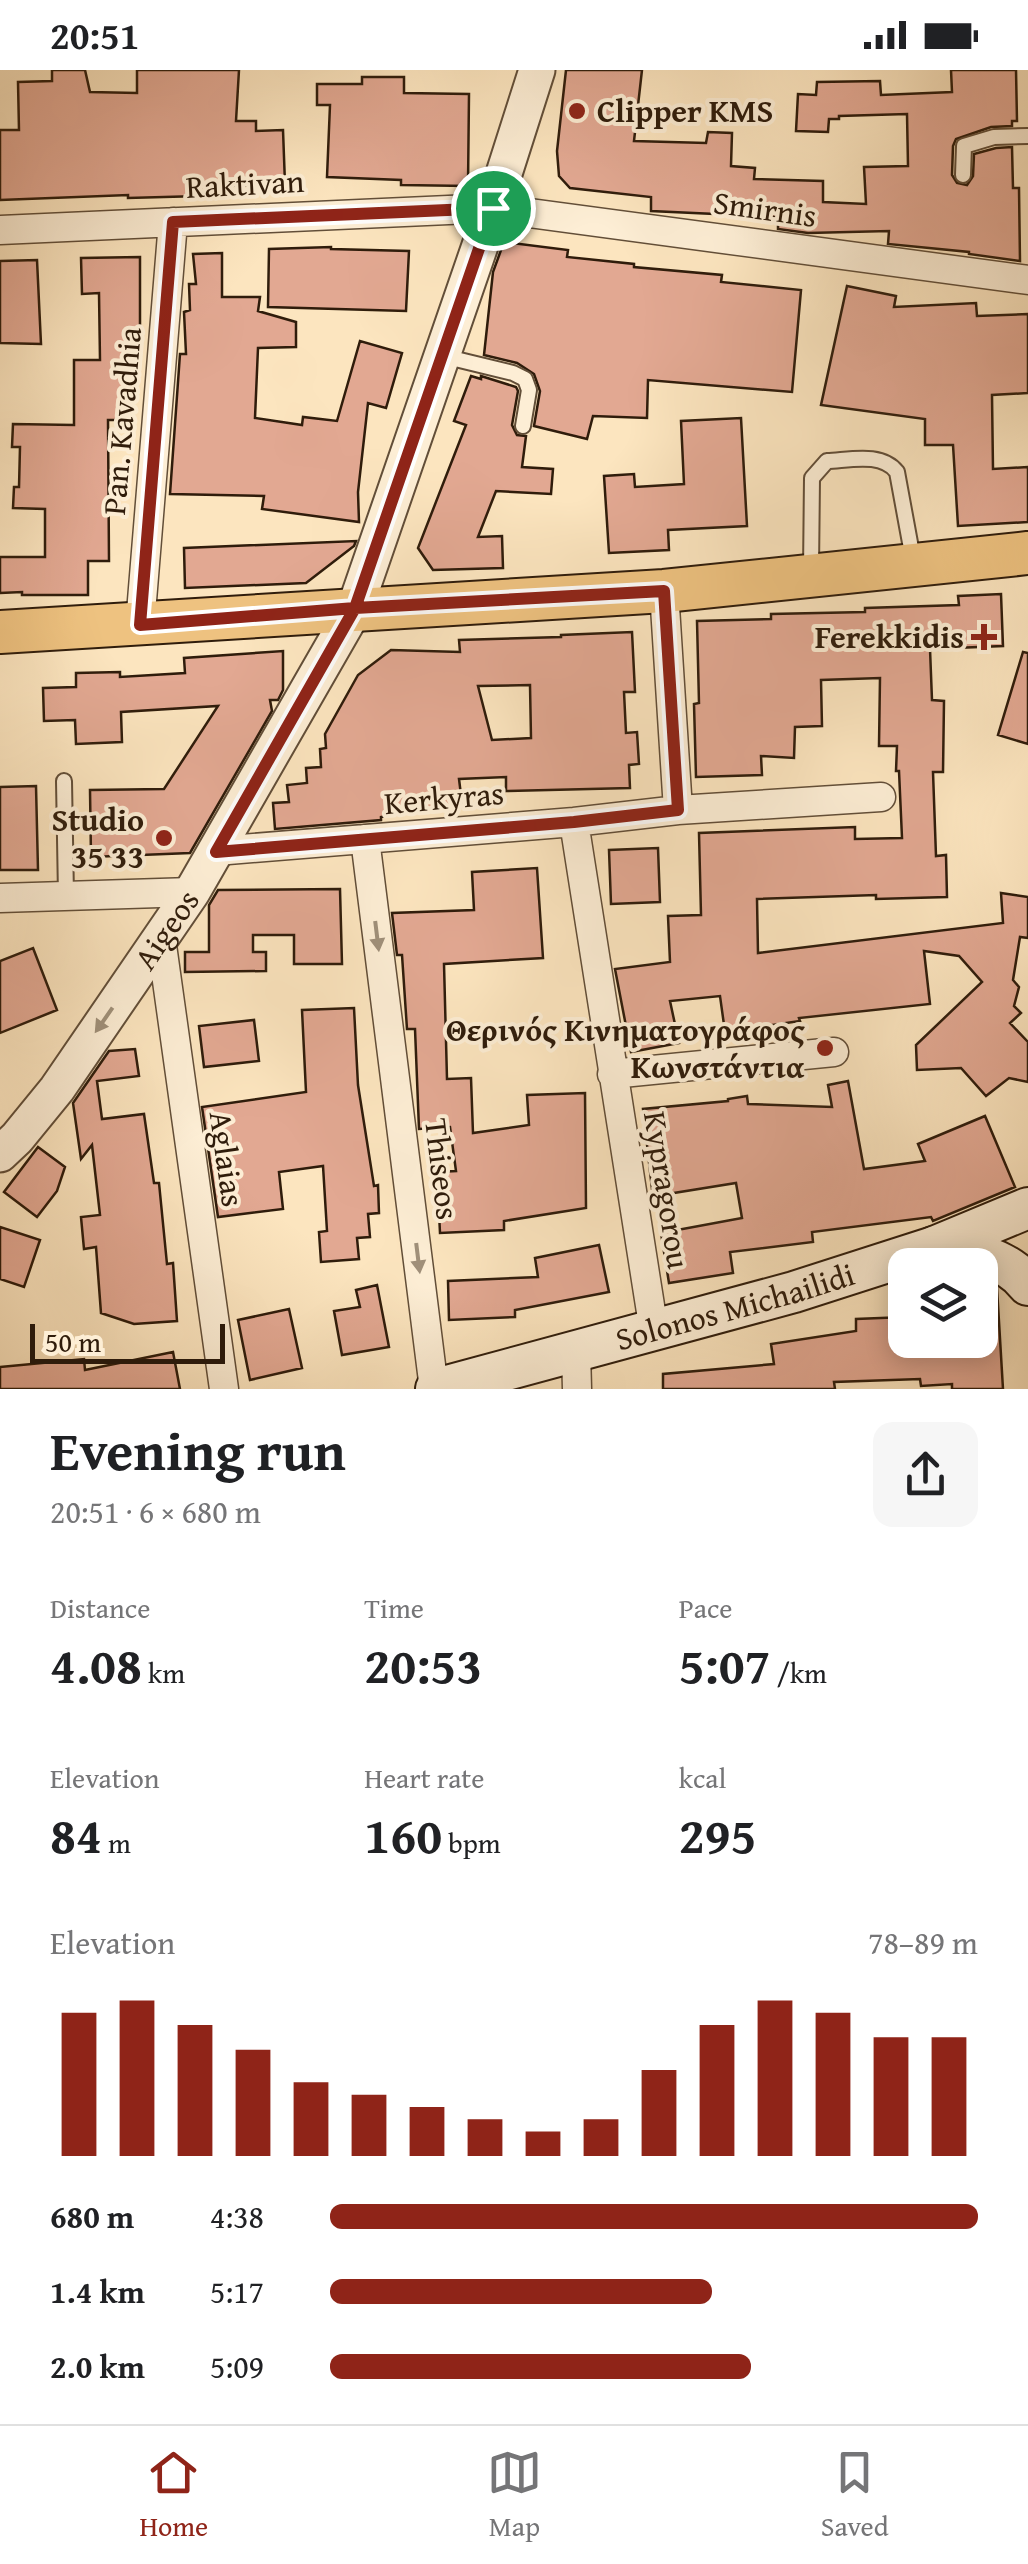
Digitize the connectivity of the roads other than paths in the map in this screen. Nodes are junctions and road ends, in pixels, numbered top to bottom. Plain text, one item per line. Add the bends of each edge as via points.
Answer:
1 (536, 70) edge
2 (1028, 136) edge
3 (962, 174) dead end
4 (493, 208) junction
5 (173, 222) junction
6 (0, 230) edge
7 (1028, 280) edge
8 (442, 356) junction
9 (523, 426) dead end
10 (1028, 554) edge
11 (914, 565) junction
12 (811, 576) junction
13 (664, 591) junction
14 (355, 608) junction
15 (140, 625) junction
16 (0, 632) edge
17 (64, 781) dead end
18 (881, 797) dead end
19 (678, 810) junction
20 (574, 822) junction
21 (364, 839) junction
22 (216, 852) junction
23 (192, 892) junction
24 (66, 896) junction
25 (0, 898) edge
26 (161, 938) junction
27 (834, 1052) dead end
28 (612, 1074) junction
29 (0, 1154) edge
30 (1020, 1212) edge
31 (934, 1247) junction
32 (1028, 1274) edge
33 (1028, 1285) edge
34 (654, 1331) junction
35 (577, 1370) edge
36 (224, 1389) edge
37 (435, 1389) edge

1 - 4 street, Aigeos
2 - 3 lane via 964,146
4 - 5 street, Raktivan
4 - 7 street, Smirnis
4 - 8 street, Aigeos
5 - 6 street, Raktivan
5 - 15 street, Pan. Kavadhia
8 - 9 lane via 524,380
8 - 14 street, Aigeos
10 - 11 main road
11 - 12 main road
11 - 12 lane via 890,463 827,461 812,478
12 - 13 main road
13 - 14 main road
13 - 19 street
14 - 15 main road
14 - 22 street, Aigeos
15 - 16 main road
17 - 24 lane
18 - 19 street, Kerkyras
19 - 20 street, Kerkyras
20 - 21 street, Kerkyras
20 - 28 street, Kypragorou
21 - 22 street, Kerkyras
21 -> 37 street, Thiseos
22 - 23 street, Aigeos
23 - 24 street
23 - 26 street, Aigeos
24 - 25 street
26 -> 29 street, Aigeos via 57,1089
26 - 36 street, Aglaias
27 - 28 street
28 - 34 street, Kypragorou
30 - 31 main road, Solonos Michailidi
30 - 32 main road
31 - 33 main road via 988,1257
31 - 34 main road, Solonos Michailidi
34 - 35 main road, Solonos Michailidi
35 - 37 main road, Solonos Michailidi

